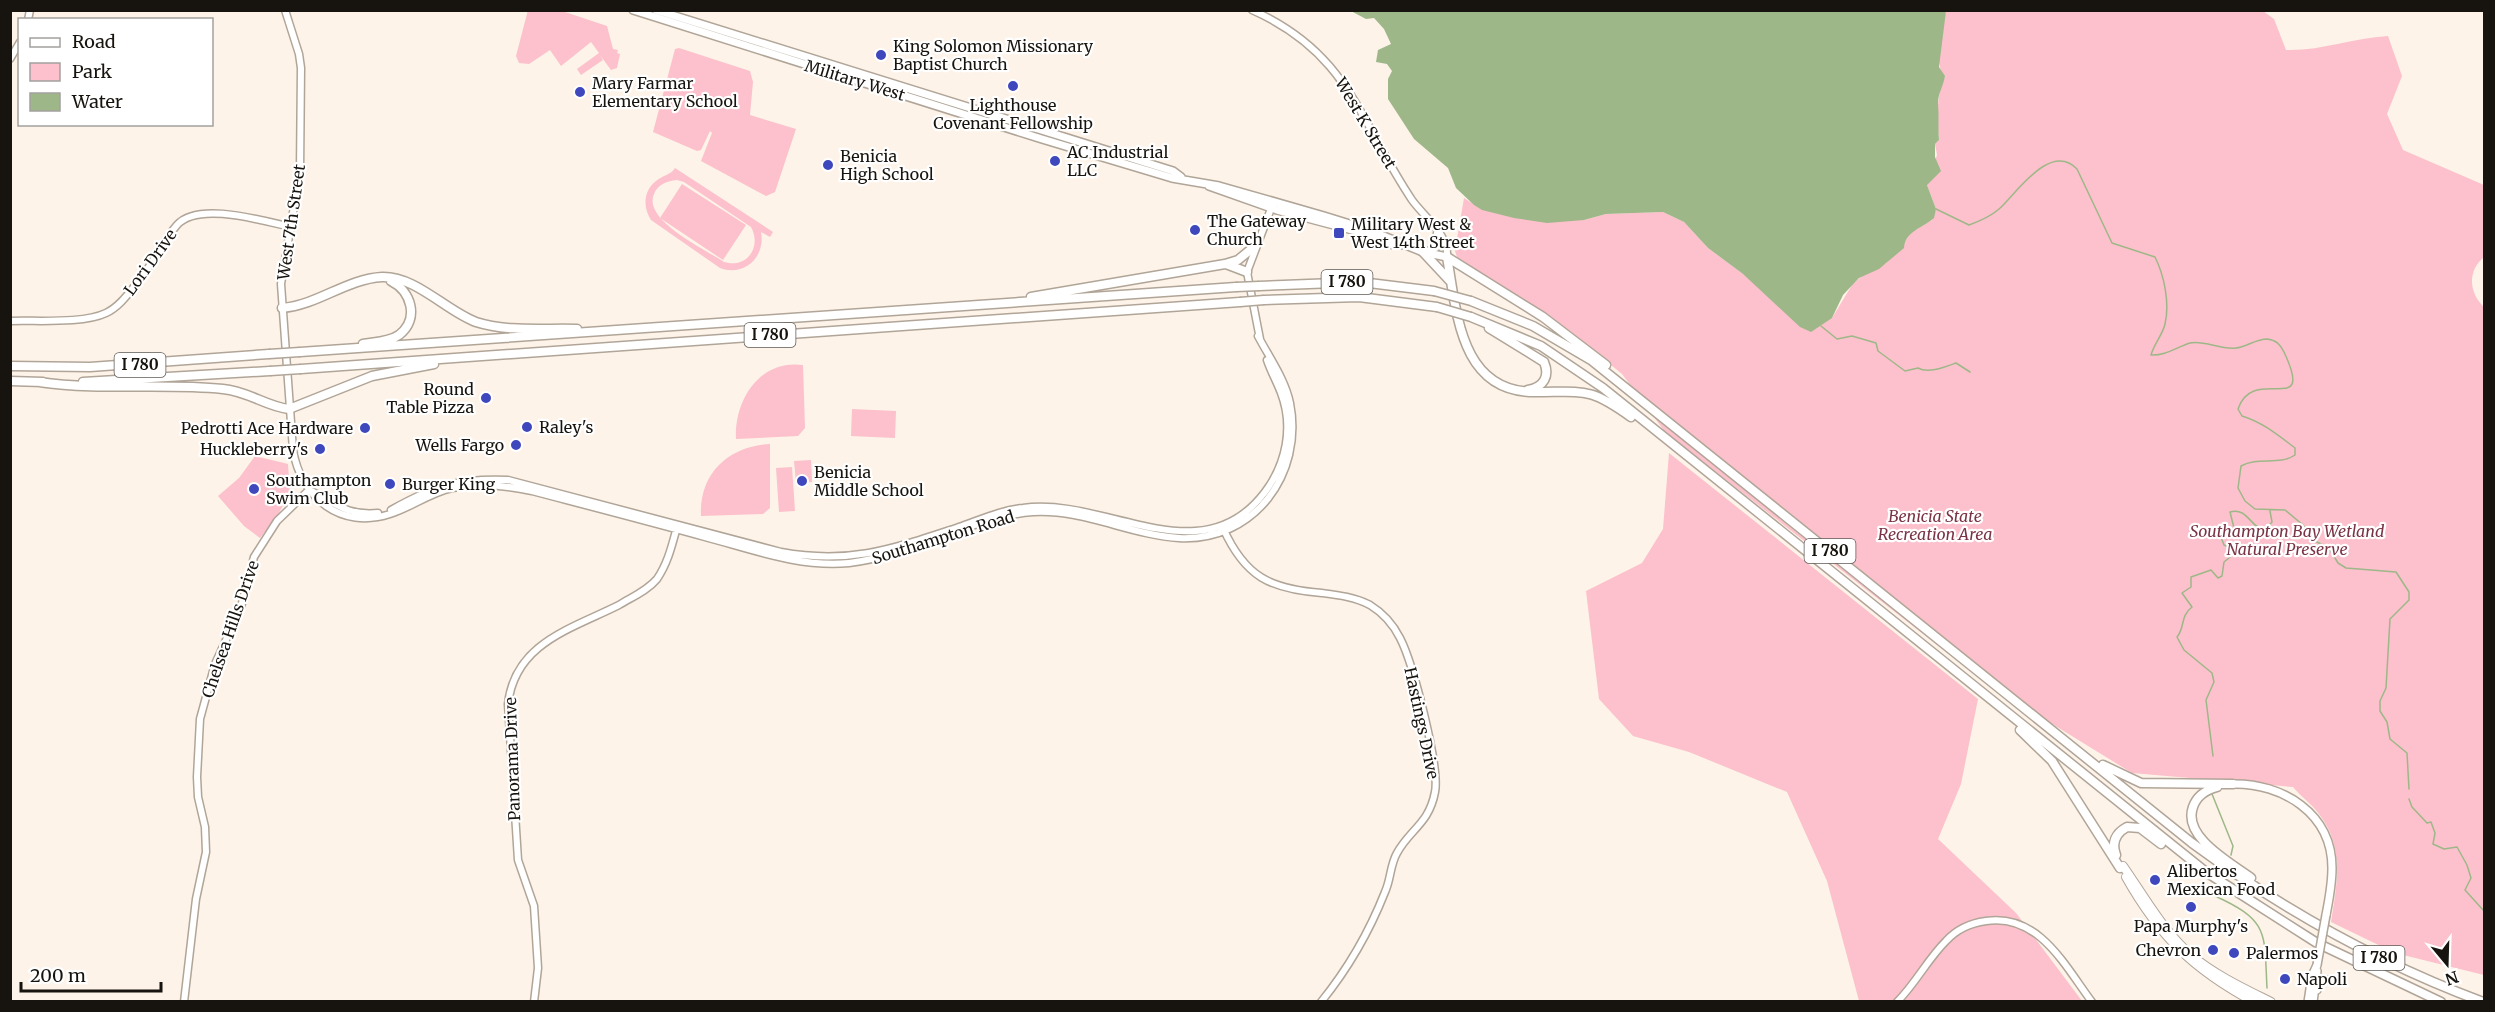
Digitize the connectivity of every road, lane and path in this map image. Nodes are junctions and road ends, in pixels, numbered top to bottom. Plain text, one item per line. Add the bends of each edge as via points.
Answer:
1 (285, 10) edge
2 (633, 10) edge
3 (656, 10) edge
4 (1252, 10) edge
5 (18, 45) edge
6 (10, 59) edge
7 (1181, 177) junction
8 (1272, 205) junction
9 (291, 227) junction
10 (1436, 230) junction
11 (1255, 246) junction
12 (1423, 252) junction
13 (1447, 257) junction
14 (1225, 264) junction
15 (1247, 272) junction
16 (376, 278) junction
17 (1451, 282) junction
18 (962, 307) junction
19 (282, 308) junction
20 (1471, 316) junction
21 (10, 321) edge
22 (621, 331) junction
23 (333, 350) junction
24 (501, 354) junction
25 (10, 366) edge
26 (10, 381) edge
27 (39, 382) junction
28 (1523, 391) junction
29 (1636, 395) junction
30 (289, 409) junction
31 (1683, 452) junction
32 (309, 490) junction
33 (677, 526) junction
34 (1224, 529) junction
35 (1991, 700) junction
36 (2024, 706) junction
37 (2233, 784) junction
38 (2122, 867) junction
39 (2249, 901) junction
40 (2280, 904) junction
41 (2317, 965) junction
42 (2333, 980) dead end
43 (184, 1002) edge
44 (534, 1002) edge
45 (1321, 1002) edge
46 (1897, 1002) edge
47 (2092, 1002) edge
48 (2254, 1002) edge
49 (2271, 1002) edge
50 (2308, 1002) edge
51 (2314, 1002) edge
52 (2441, 1002) edge
53 (2483, 1002) edge

1 - 9 street, West 7th Street via 301,68 300,171
2 - 7 main road, Military West via 1042,139 1172,178
3 - 7 main road, Military West via 1173,171
4 - 10 street, West K Street via 1306,42 1337,73 1413,201
5 - 6 street
7 - 8 main road, Military West
8 - 11 street, Southampton Road
8 - 12 main road, Military West
9 - 19 street, West 7th Street via 283,268
9 - 21 street, Lori Drive via 219,214 194,216 178,224 141,279 108,312 85,318
10 - 12 street via 1436,248
10 - 13 street, West K Street via 1447,246
11 - 14 highway via 1238,260
11 - 15 street, Southampton Road
12 - 13 main road, Military West
12 - 17 highway
13 - 17 highway
13 - 29 highway via 1579,343
14 - 15 highway
14 - 18 highway
15 - 34 street, Southampton Road via 1258,336 1287,392 1292,442 1286,469 1267,500 1248,518
16 - 19 highway
16 - 22 highway via 403,281 479,323
16 - 23 highway via 396,284 406,293 411,310 405,329 393,338
17 - 28 highway via 1460,330 1474,362 1500,383
18 - 22 highway, I 780
18 - 29 highway, I 780, bridge via 1360,282 1434,291 1472,301 1533,326 1562,341
19 - 30 street, West 7th Street
20 - 24 highway, I 780, bridge via 1437,307 1359,297 1264,300
20 - 28 highway via 1544,362 1545,381
20 - 31 highway, I 780 via 1558,357
22 - 23 highway, I 780
23 - 25 highway, I 780, bridge via 90,367
24 - 27 highway, I 780, bridge via 103,382
24 - 30 highway via 388,371
26 - 27 highway, I 780
27 - 30 highway via 96,388 223,389 248,393
28 - 31 highway via 1590,393
29 - 36 highway, I 780
30 - 32 street via 293,454
31 - 35 highway, I 780
32 - 33 street, Southampton Road via 340,508 373,514 451,483 508,480
32 - 43 street, Chelsea Hills Drive via 277,521 257,551 241,607 215,664 200,719 196,777 206,827 206,852 196,899
33 - 34 street, Southampton Road via 781,552 837,558 885,551 1005,511 1035,506 1064,508 1173,532
33 - 44 street, Panorama Drive via 666,562 647,588 536,648 522,662 510,690 515,836 520,870 534,906 538,968
34 - 45 street, Hastings Drive via 1238,556 1264,580 1282,588 1355,599 1371,605 1389,621 1405,650 1435,767 1435,791 1425,820 1398,850 1384,894 1342,972
35 - 38 highway via 2052,760
35 - 39 highway, I 780 via 2172,846
36 - 37 highway via 2129,780 2156,785
36 - 40 highway, I 780 via 2192,843
37 - 40 highway via 2207,790 2196,799 2191,813 2194,828 2204,841
37 - 41 main road, bridge via 2265,786 2286,794 2318,823 2328,843 2332,861
38 - 39 highway via 2114,842 2121,830 2134,826 2233,895
38 - 48 main road via 2149,916 2176,948 2223,985
38 - 49 main road via 2162,923 2191,954 2219,975
39 - 52 highway, I 780 via 2336,953
40 - 53 highway, I 780 via 2391,964
41 - 50 main road
41 - 51 main road
42 - 51 main road via 2319,983
46 - 47 street via 1947,939 1964,927 1995,920 2014,921 2044,939

